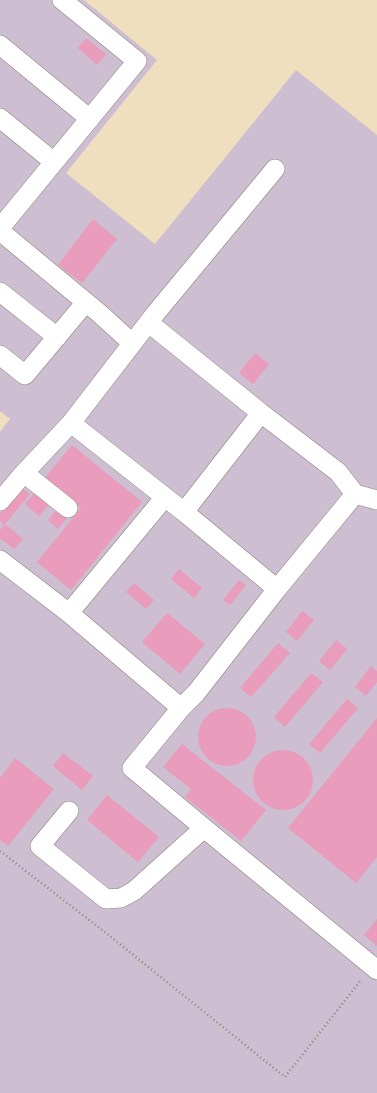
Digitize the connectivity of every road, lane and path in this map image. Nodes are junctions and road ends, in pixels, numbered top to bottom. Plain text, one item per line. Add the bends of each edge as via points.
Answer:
1 (62, 0) edge
2 (0, 45) edge
3 (0, 118) edge
4 (90, 118) junction
5 (54, 162) junction
6 (275, 169) dead end
7 (0, 230) edge
8 (0, 292) edge
9 (86, 302) junction
10 (149, 323) junction
11 (56, 337) junction
12 (132, 343) junction
13 (0, 355) edge
14 (261, 413) junction
15 (71, 423) junction
16 (24, 473) junction
17 (355, 494) junction
18 (166, 497) junction
19 (377, 500) edge
20 (0, 501) edge
21 (68, 508) dead end
22 (184, 512) junction
23 (0, 560) edge
24 (277, 589) junction
25 (69, 613) junction
26 (181, 708) junction
27 (69, 811) dead end
28 (204, 828) junction
29 (0, 851) edge
30 (374, 968) edge

1 - 4 lane via 137,61
2 - 4 lane
3 - 5 lane
4 - 5 lane
5 - 7 lane
6 - 10 lane
7 - 9 lane
8 - 11 lane
9 - 11 lane
9 - 12 lane
10 - 12 lane
10 - 14 lane
11 - 13 lane via 24,375
12 - 15 lane
14 - 17 lane via 338,472
14 - 22 lane
15 - 16 lane
15 - 18 lane
16 - 20 lane
16 - 21 lane
17 - 19 lane
17 - 24 lane
18 - 22 lane
18 - 25 lane
22 - 24 lane
23 - 25 lane
24 - 26 lane via 196,693
25 - 26 lane
26 - 28 lane via 132,768
27 - 28 lane via 40,846 106,899 121,898 134,891
28 - 30 lane
29 - 30 path via 286,1077

